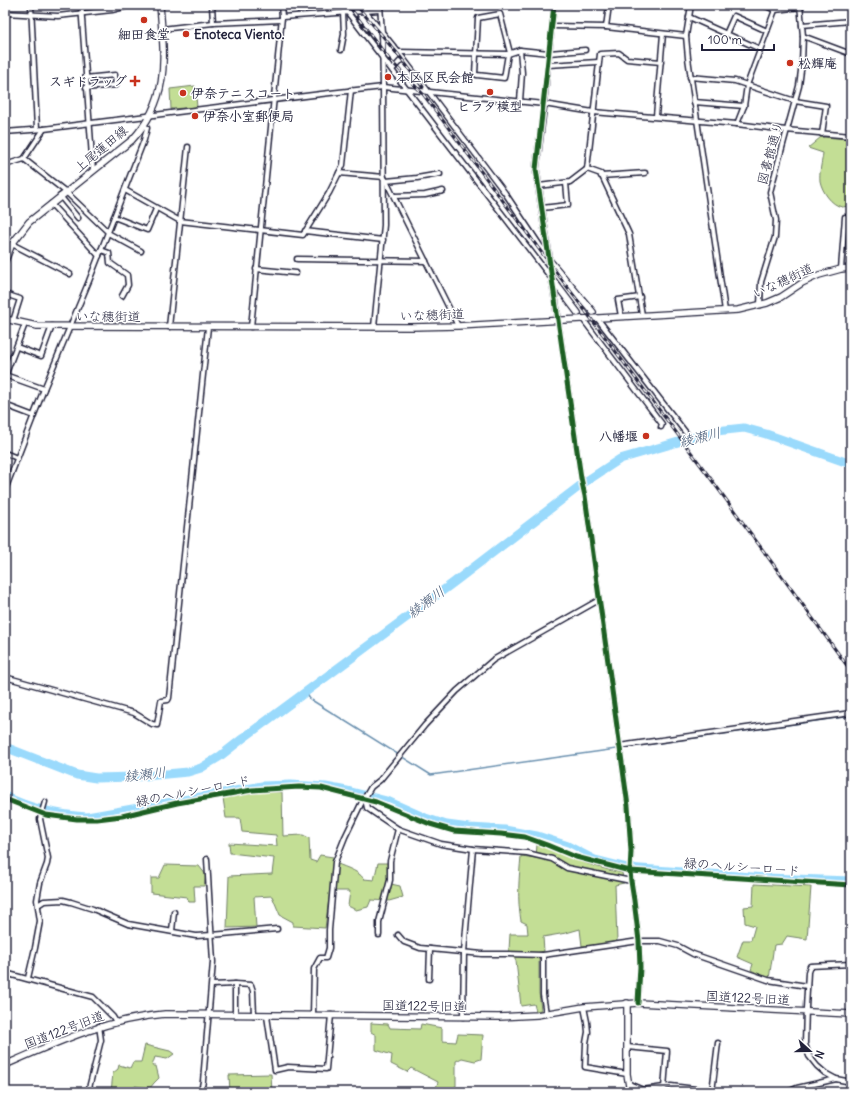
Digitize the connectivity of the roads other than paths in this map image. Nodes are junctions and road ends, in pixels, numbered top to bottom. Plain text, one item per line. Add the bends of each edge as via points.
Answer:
1 (31, 5) edge
2 (81, 5) edge
3 (132, 5) edge
4 (160, 5) edge
5 (212, 5) edge
6 (282, 5) edge
7 (342, 5) edge
8 (360, 5) edge
9 (380, 5) edge
10 (479, 5) edge
11 (485, 5) edge
12 (554, 5) edge
13 (609, 5) edge
14 (691, 5) edge
15 (764, 5) edge
16 (800, 6) edge
17 (380, 10) junction
18 (775, 10) junction
19 (345, 12) junction
20 (365, 12) junction
21 (5, 13) edge
22 (81, 14) junction
23 (31, 15) junction
24 (281, 18) junction
25 (689, 18) junction
26 (851, 21) edge
27 (213, 23) junction
28 (802, 25) junction
29 (552, 26) junction
30 (606, 27) junction
31 (162, 30) junction
32 (767, 31) junction
33 (382, 33) junction
34 (663, 34) junction
35 (726, 34) junction
36 (686, 36) junction
37 (803, 36) junction
38 (760, 49) junction
39 (341, 50) dead end
40 (520, 50) junction
41 (585, 50) dead end
42 (399, 52) junction
43 (476, 53) junction
44 (509, 53) junction
45 (549, 53) junction
46 (851, 54) edge
47 (403, 58) junction
48 (382, 59) junction
49 (598, 62) junction
50 (661, 62) junction
51 (548, 65) junction
52 (392, 70) junction
53 (690, 77) junction
54 (85, 78) junction
55 (747, 85) junction
56 (383, 87) junction
57 (86, 88) junction
58 (406, 89) junction
59 (351, 90) junction
60 (429, 92) junction
61 (274, 100) junction
62 (520, 101) junction
63 (795, 101) junction
64 (694, 102) junction
65 (544, 104) junction
66 (744, 106) junction
67 (593, 112) junction
68 (150, 115) junction
69 (656, 116) junction
70 (697, 121) junction
71 (89, 123) junction
72 (737, 124) junction
73 (144, 126) junction
74 (37, 129) junction
75 (44, 129) junction
76 (786, 130) junction
77 (5, 132) edge
78 (822, 134) junction
79 (851, 136) edge
80 (188, 147) dead end
81 (24, 159) junction
82 (5, 164) edge
83 (587, 170) junction
84 (93, 171) junction
85 (339, 173) junction
86 (440, 174) dead end
87 (645, 174) dead end
88 (602, 176) junction
89 (385, 179) junction
90 (566, 183) junction
91 (539, 186) junction
92 (125, 190) junction
93 (444, 191) dead end
94 (66, 192) junction
95 (60, 196) junction
96 (394, 196) junction
97 (51, 204) junction
98 (542, 208) junction
99 (156, 209) junction
100 (114, 217) junction
101 (845, 217) dead end
102 (78, 218) dead end
103 (180, 221) junction
104 (260, 230) junction
105 (305, 231) junction
106 (108, 232) junction
107 (383, 240) junction
108 (12, 244) junction
109 (101, 250) junction
110 (141, 251) dead end
111 (99, 256) junction
112 (297, 259) dead end
113 (5, 261) edge
114 (381, 261) junction
115 (426, 261) junction
116 (550, 261) junction
117 (851, 268) edge
118 (256, 269) junction
119 (841, 269) junction
120 (296, 272) dead end
121 (70, 274) dead end
122 (553, 280) junction
123 (5, 294) edge
124 (122, 296) dead end
125 (640, 297) junction
126 (760, 305) junction
127 (725, 311) junction
128 (593, 312) dead end
129 (642, 315) junction
130 (580, 316) junction
131 (621, 316) junction
132 (597, 317) junction
133 (5, 319) edge
134 (558, 320) junction
135 (13, 321) junction
136 (25, 324) junction
137 (52, 326) junction
138 (70, 326) junction
139 (458, 326) junction
140 (169, 327) junction
141 (208, 327) junction
142 (251, 327) junction
143 (374, 327) junction
144 (16, 347) junction
145 (5, 375) edge
146 (44, 389) junction
147 (5, 405) edge
148 (34, 416) junction
149 (661, 427) dead end
150 (686, 433) dead end
151 (5, 453) edge
152 (17, 458) junction
153 (5, 490) edge
154 (599, 600) junction
155 (5, 677) edge
156 (851, 714) edge
157 (619, 746) junction
158 (349, 795) dead end
159 (365, 798) junction
160 (44, 803) dead end
161 (398, 829) junction
162 (473, 849) junction
163 (207, 860) dead end
164 (630, 881) junction
165 (38, 905) junction
166 (174, 912) dead end
167 (277, 929) dead end
168 (172, 931) junction
169 (212, 935) junction
170 (379, 935) dead end
171 (398, 935) dead end
172 (639, 941) junction
173 (430, 949) junction
174 (464, 952) junction
175 (543, 955) junction
176 (851, 964) edge
177 (5, 973) edge
178 (28, 978) junction
179 (429, 979) dead end
180 (235, 984) junction
181 (212, 985) junction
182 (807, 986) junction
183 (627, 1003) junction
184 (638, 1003) junction
185 (584, 1007) junction
186 (806, 1012) junction
187 (546, 1013) junction
188 (209, 1014) junction
189 (851, 1014) edge
190 (235, 1015) junction
191 (254, 1015) junction
192 (313, 1015) junction
193 (331, 1015) junction
194 (267, 1016) junction
195 (463, 1017) junction
196 (116, 1022) junction
197 (99, 1026) junction
198 (718, 1043) dead end
199 (627, 1048) junction
200 (5, 1065) edge
201 (627, 1074) junction
202 (836, 1079) junction
203 (851, 1082) edge
204 (629, 1084) junction
205 (664, 1088) junction
206 (88, 1092) edge
207 (201, 1092) edge
208 (630, 1092) edge
209 (712, 1092) edge
210 (720, 1092) edge
211 (788, 1092) edge

1 - 23 street
2 - 22 street
3 - 22 street
4 - 31 street, 上尾蓮田線
5 - 27 street
6 - 24 street
7 - 19 street
8 - 20 street
9 - 17 street
10 - 11 street
12 - 29 street
13 - 30 street
14 - 25 street
15 - 18 street
16 - 18 street
16 - 28 street, 図書館通り
17 - 20 street
17 - 33 street
18 - 32 street
19 - 20 street
19 - 24 street
19 - 39 street
19 - 48 street
20 - 33 street
21 - 23 street
22 - 23 street
22 - 54 street
23 - 74 street
24 - 27 street
24 - 61 street
25 - 35 street
25 - 36 street
26 - 28 street
27 - 31 street
28 - 37 street, 図書館通り
29 - 30 street
29 - 45 street
30 - 34 street
31 - 68 street, 上尾蓮田線 via 163,77
32 - 35 street via 734,16
32 - 38 street
33 - 42 street
33 - 48 street
34 - 36 street
34 - 50 street
35 - 38 street
36 - 53 street
37 - 46 street
37 - 63 street, 図書館通り via 802,63
38 - 55 street
40 - 44 street
40 - 45 street
40 - 62 street
41 - 45 street
42 - 43 street
42 - 47 street
43 - 44 street
43 - 44 street via 475,74 504,78
43 - 44 street via 478,18 500,14
45 - 51 street
47 - 52 street
47 - 60 street
48 - 52 street
48 - 56 street
49 - 50 street via 600,54 619,53 627,59
49 - 51 street
49 - 67 street
50 - 69 street
51 - 65 street
52 - 58 street
53 - 55 street
53 - 64 street
54 - 57 street
54 - 57 street via 115,75 116,85
55 - 63 street
55 - 66 street
56 - 58 street
56 - 59 street
56 - 89 street
57 - 71 street
58 - 60 street
58 - 122 street
59 - 61 street
59 - 85 street via 343,165
60 - 62 street
60 - 116 street via 505,193
61 - 68 street
61 - 104 street
62 - 65 street
63 - 76 street, 図書館通り
63 - 78 street via 826,106
64 - 66 street
64 - 70 street
65 - 67 street
65 - 91 street via 536,169
66 - 72 street
67 - 69 street
67 - 83 street
68 - 71 street
68 - 73 street, 上尾蓮田線
69 - 70 street
70 - 72 street
70 - 127 street
71 - 75 street
71 - 84 street
72 - 76 street
73 - 84 street, 上尾蓮田線 via 132,140
73 - 92 street via 147,132
74 - 75 street
74 - 77 street
75 - 81 street
76 - 78 street
76 - 126 street, 図書館通り via 770,192 776,220 776,237 761,282
78 - 79 street
80 - 103 street
81 - 82 street
81 - 94 street
83 - 88 street
83 - 90 street
84 - 94 street, 上尾蓮田線
85 - 89 street
85 - 105 street
86 - 89 street
87 - 88 street
88 - 125 street via 629,234
89 - 96 street
89 - 107 street
90 - 91 street
90 - 98 street via 568,205
91 - 98 street
92 - 99 street
92 - 100 street
93 - 96 street via 425,195
94 - 95 street, 上尾蓮田線
94 - 106 street
95 - 97 street, 上尾蓮田線
95 - 102 street
96 - 115 street
97 - 108 street, 上尾蓮田線 via 26,226
97 - 111 street
98 - 116 street
99 - 100 street via 148,230
99 - 103 street
100 - 106 street
101 - 119 street
103 - 104 street
103 - 140 street
104 - 105 street via 303,235
104 - 118 street
105 - 107 street
106 - 109 street
106 - 110 street
107 - 114 street
108 - 113 street, 上尾蓮田線
108 - 121 street
109 - 111 street
109 - 124 street via 109,253 110,264 127,275 128,284
111 - 138 street
112 - 114 street
114 - 115 street
114 - 143 street
115 - 139 street
116 - 122 street
116 - 128 street
117 - 119 street, いな穂街道
118 - 120 street
118 - 142 street
119 - 126 street, いな穂街道 via 810,279 781,297
122 - 130 street
122 - 134 street
123 - 135 street via 20,299
125 - 129 street
125 - 131 street via 618,300
126 - 127 street, いな穂街道
127 - 129 street, いな穂街道
129 - 131 street, いな穂街道
130 - 132 street, いな穂街道
130 - 134 street, いな穂街道
130 - 149 street via 662,424
131 - 132 street, いな穂街道
132 - 150 street
133 - 135 street, いな穂街道
134 - 139 street, いな穂街道
134 - 154 street
135 - 136 street, いな穂街道
136 - 137 street, いな穂街道
136 - 144 street
137 - 138 street, いな穂街道
137 - 144 street via 41,356
138 - 140 street, いな穂街道
138 - 146 street
139 - 143 street, いな穂街道
140 - 141 street, いな穂街道
141 - 142 street, いな穂街道
141 - 155 street via 169,698 161,701 157,725 134,713
142 - 143 street, いな穂街道
144 - 145 street
145 - 146 street
146 - 148 street
147 - 148 street
148 - 152 street
151 - 152 street
152 - 153 street
154 - 157 street
154 - 159 street via 493,660 446,702
156 - 157 street
157 - 164 street via 632,851
158 - 159 street
159 - 161 street via 367,808
159 - 192 street via 335,862 328,930 329,948 326,958 320,958 314,969
160 - 165 street via 41,824 48,858 40,882
161 - 162 street via 441,844
161 - 170 street via 390,861 390,880 379,922
162 - 164 street via 527,853 552,859 567,868
162 - 174 street
163 - 169 street
164 - 172 street
165 - 168 street via 44,901 63,900 128,924
165 - 178 street via 40,921
166 - 168 street
167 - 169 street
168 - 169 street via 196,936
169 - 181 street
171 - 173 street via 404,942
172 - 175 street
172 - 182 street via 672,944 768,980
172 - 184 street
173 - 174 street
173 - 179 street
174 - 175 street
174 - 195 street
175 - 187 street via 543,995
176 - 182 street via 810,966
177 - 178 street
178 - 196 street via 93,997
180 - 181 street
180 - 190 street
180 - 191 street via 251,985
181 - 188 street
182 - 186 street
183 - 184 street, 国道122号旧道
183 - 185 street, 国道122号旧道
183 - 199 street
184 - 186 street, 国道122号旧道
185 - 187 street, 国道122号旧道
185 - 201 street via 588,1027 585,1067
186 - 189 street, 国道122号旧道
186 - 202 street via 805,1044 809,1056 817,1066
187 - 195 street, 国道122号旧道 via 523,1017
188 - 190 street, 国道122号旧道
188 - 196 street, 国道122号旧道 via 155,1015
188 - 207 street
190 - 191 street, 国道122号旧道
191 - 194 street, 国道122号旧道
192 - 193 street, 国道122号旧道
192 - 194 street, 国道122号旧道
193 - 194 street via 326,1069 288,1067 275,1070
193 - 195 street, 国道122号旧道
196 - 197 street, 国道122号旧道
197 - 200 street, 国道122号旧道
197 - 206 street via 101,1040
198 - 209 street
199 - 201 street
199 - 205 street via 667,1051
201 - 204 street
202 - 203 street
202 - 211 street
204 - 205 street via 644,1090
204 - 208 street
205 - 209 street via 671,1086
209 - 210 street

